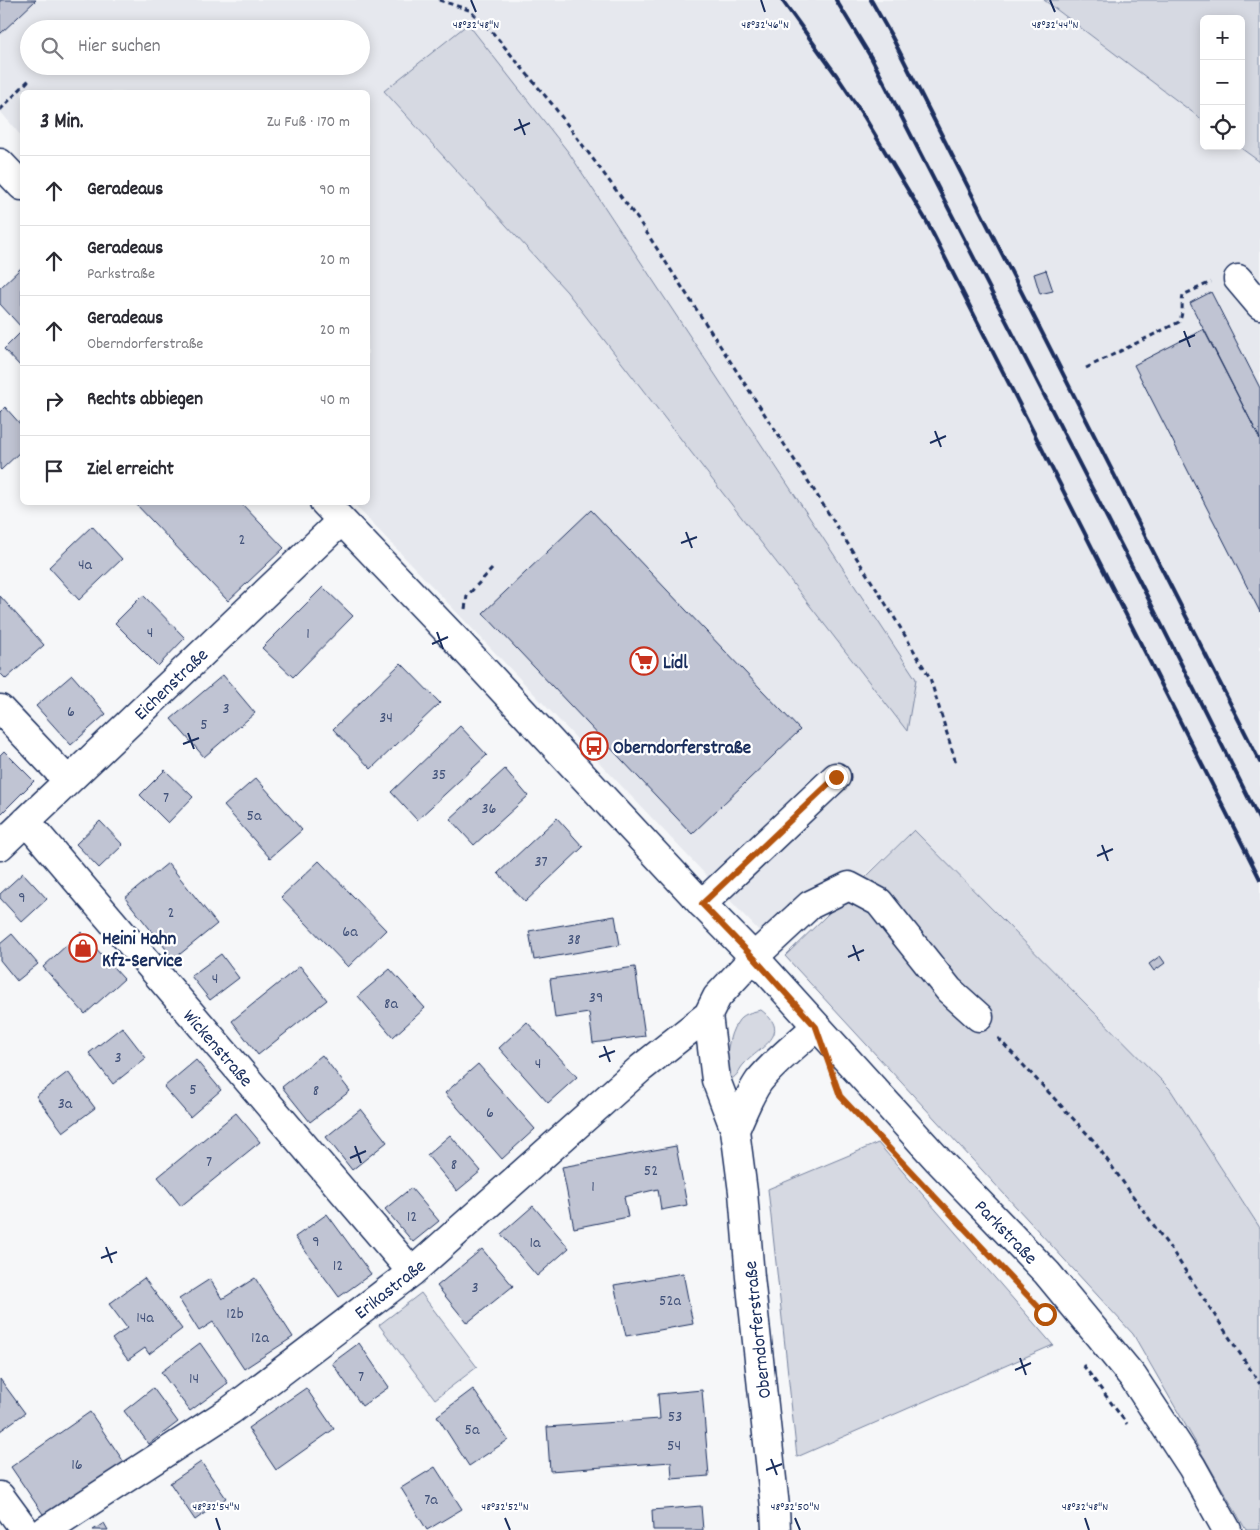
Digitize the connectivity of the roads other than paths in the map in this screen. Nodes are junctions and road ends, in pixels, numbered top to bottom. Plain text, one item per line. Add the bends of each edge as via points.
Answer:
1 (0, 163) edge
2 (20, 184) edge
3 (1238, 279) road end
4 (1260, 305) edge
5 (332, 512) edge
6 (0, 709) edge
7 (836, 777) dead end
8 (68, 781) junction
9 (26, 821) junction
10 (0, 846) edge
11 (702, 904) junction
12 (754, 958) junction
13 (708, 1015) junction
14 (979, 1017) road end
15 (816, 1027) junction
16 (735, 1130) junction
17 (412, 1272) junction
18 (0, 1496) edge
19 (25, 1530) edge
20 (46, 1530) edge
21 (776, 1530) edge
22 (1227, 1530) edge

1 - 2 street
3 - 4 street
5 - 8 street, Eichenstraße
5 - 11 street
6 - 8 street
7 - 11 street
8 - 9 street, Eichenstraße
9 - 10 street, Eichenstraße
9 - 17 street, Wickenstraße
11 - 12 street
12 - 13 street via 717,997
12 - 14 street via 810,905 849,886 879,902 949,990
12 - 15 street, Parkstraße
13 - 16 street, Oberndorferstraße via 716,1080
13 - 17 street, Erikastraße via 646,1074
15 - 16 street via 759,1082
15 - 22 street, Parkstraße via 1047,1273 1126,1370 1192,1467
16 - 21 street, Oberndorferstraße
17 - 20 street, Erikastraße via 234,1408
18 - 19 street

